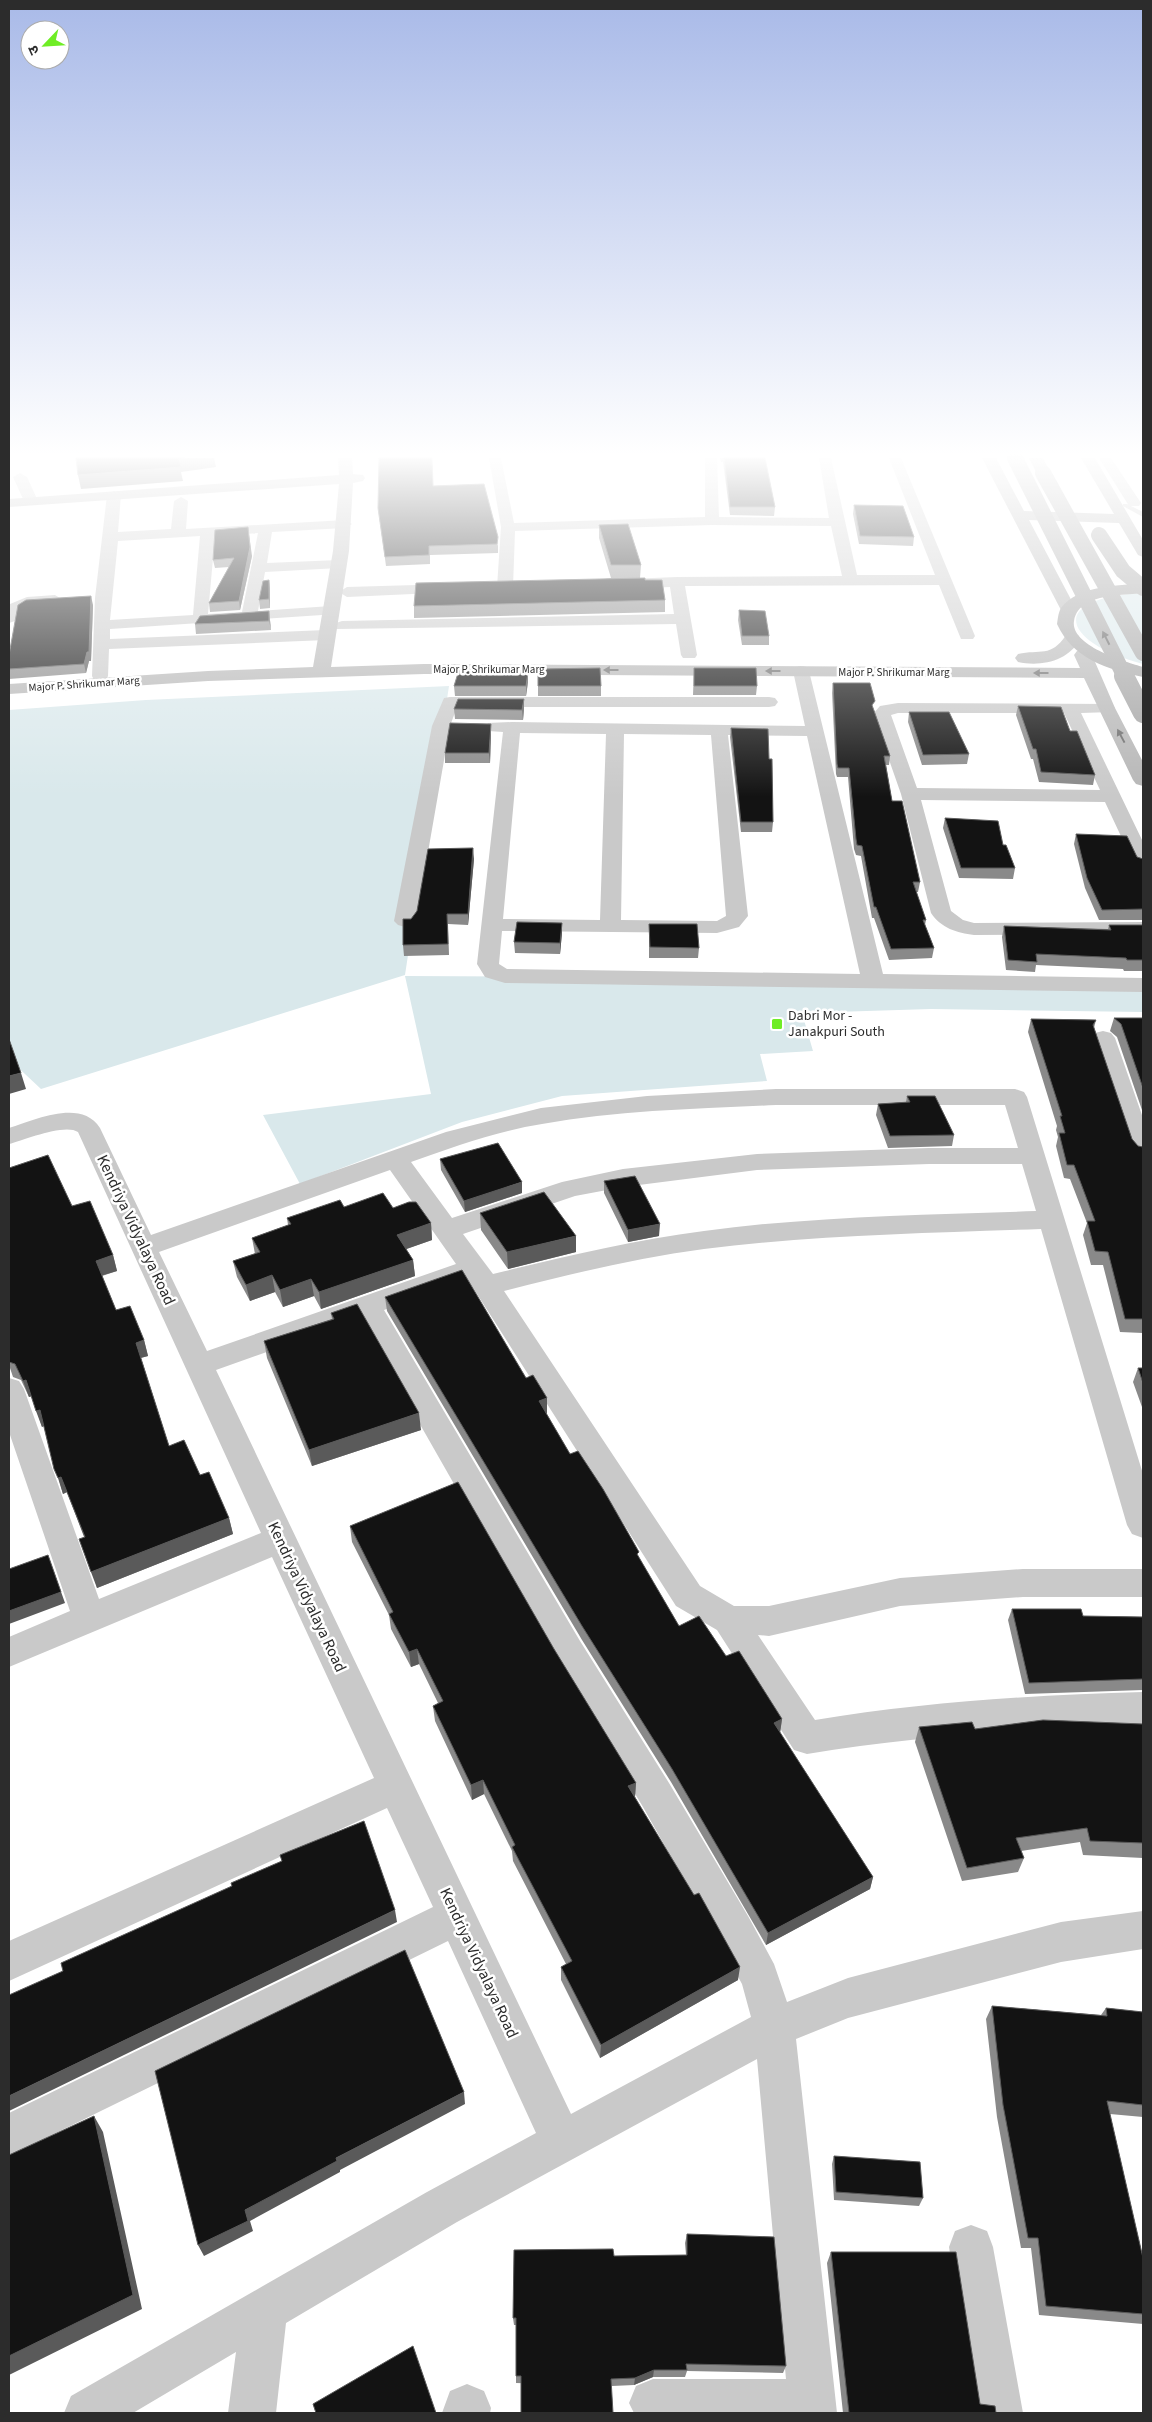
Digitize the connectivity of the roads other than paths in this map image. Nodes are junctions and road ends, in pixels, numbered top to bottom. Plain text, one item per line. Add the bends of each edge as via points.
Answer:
1 (107, 571) edge
2 (204, 571) edge
3 (257, 571) edge
4 (338, 571) edge
5 (350, 571) edge
6 (507, 571) edge
7 (849, 571) edge
8 (940, 571) edge
9 (1048, 571) edge
10 (1072, 571) edge
11 (1097, 571) edge
12 (1121, 571) edge
13 (851, 580) junction
14 (944, 580) junction
15 (677, 582) junction
16 (610, 584) edge
17 (524, 587) edge
18 (486, 588) edge
19 (506, 588) junction
20 (1143, 588) edge
21 (467, 589) edge
22 (347, 592) junction
23 (86, 598) edge
24 (103, 598) junction
25 (69, 599) edge
26 (1068, 609) junction
27 (331, 611) junction
28 (250, 616) junction
29 (9, 618) edge
30 (200, 619) junction
31 (682, 619) junction
32 (103, 625) junction
33 (342, 626) junction
34 (326, 635) junction
35 (967, 636) dead end
36 (1076, 643) junction
37 (103, 644) junction
38 (1143, 653) edge
39 (743, 654) dead end
40 (689, 655) junction
41 (866, 655) dead end
42 (327, 669) junction
43 (801, 671) junction
44 (1143, 672) edge
45 (1090, 673) junction
46 (100, 676) junction
47 (9, 682) edge
48 (9, 689) edge
49 (769, 702) dead end
50 (1070, 708) junction
51 (1106, 708) junction
52 (1143, 713) edge
53 (459, 726) junction
54 (512, 727) junction
55 (615, 729) junction
56 (719, 730) junction
57 (815, 731) junction
58 (1143, 778) edge
59 (910, 794) junction
60 (1112, 796) junction
61 (1143, 862) edge
62 (405, 921) edge
63 (492, 925) junction
64 (610, 927) junction
65 (1143, 928) edge
66 (873, 981) junction
67 (1143, 985) edge
68 (1103, 1038) dead end
69 (9, 1136) edge
70 (1143, 1152) edge
71 (1032, 1156) junction
72 (395, 1159) junction
73 (1050, 1220) junction
74 (446, 1230) junction
75 (144, 1247) junction
76 (480, 1277) junction
77 (367, 1306) junction
78 (199, 1365) junction
79 (9, 1389) edge
80 (1141, 1508) edge
81 (280, 1539) junction
82 (1143, 1583) edge
83 (89, 1619) junction
84 (729, 1620) junction
85 (9, 1652) edge
86 (1143, 1708) edge
87 (396, 1786) junction
88 (457, 1916) junction
89 (1143, 1930) edge
90 (9, 1961) edge
91 (774, 2028) junction
92 (9, 2134) edge
93 (562, 2141) junction
94 (971, 2247) dead end
95 (264, 2310) junction
96 (653, 2403) dead end
97 (813, 2408) edge
98 (88, 2413) edge
99 (252, 2413) edge
100 (999, 2413) edge

1 - 24 street
2 - 30 street
3 - 28 street
4 - 27 street
5 - 22 street
6 - 19 street
7 - 13 street
8 - 14 street
9 - 26 street
52 -> 10 main road, bridge
11 - 38 main road, bridge
12 - 20 main road, bridge
13 - 14 street
13 - 15 street
14 - 35 street
15 - 16 street
15 - 31 street
17 - 19 street
18 - 19 street
20 - 26 main road via 1088,596
21 - 22 street
22 - 33 street
23 - 24 street
24 - 32 street
25 - 29 street via 16,605
26 - 36 main road via 1063,623
27 - 28 street
27 - 34 street
28 - 30 street
30 - 32 street
31 - 33 street
31 - 40 street
32 - 37 street
33 - 42 street
34 - 37 street
34 - 42 street
36 - 41 street, Major P. Shrikumar Marg via 1059,654 1037,658
36 - 44 main road via 1117,665
36 - 45 street
37 - 46 street
39 - 40 street, Major P. Shrikumar Marg
40 - 42 street, Major P. Shrikumar Marg
43 -> 42 street, Major P. Shrikumar Marg
42 - 46 street, Major P. Shrikumar Marg
42 - 48 street, Major P. Shrikumar Marg
45 -> 43 street, Major P. Shrikumar Marg
43 - 57 street
45 - 51 street
46 - 47 street, Major P. Shrikumar Marg
49 - 53 street via 455,701 447,705
50 - 51 street
50 - 59 street via 886,710 882,714
50 - 60 street
58 -> 51 street
53 - 54 street
53 - 62 street
54 - 55 street
54 - 63 street
55 - 56 street
55 - 64 street
56 - 57 street
56 - 64 street via 738,916 732,923 717,927
57 - 66 street
59 - 60 street
59 - 65 street via 942,914 950,922 974,930
60 - 61 street
63 - 64 street
63 - 66 street via 488,964 493,972 505,976
66 - 67 street
68 - 70 street
69 - 75 street, Kendriya Vidyalaya Road via 61,1121 79,1121 88,1128
71 - 72 street via 1015,1096 796,1097 647,1104 541,1116 455,1138
71 - 73 street
71 - 74 street via 757,1162 623,1178 571,1188
72 - 74 street
72 - 75 street
73 - 76 street via 833,1228 705,1240
73 - 80 street
74 - 76 street
75 - 78 street, Kendriya Vidyalaya Road
76 - 77 street
76 - 84 street via 688,1596
77 - 78 street
77 - 91 street via 734,1930 760,1978
78 - 81 street, Kendriya Vidyalaya Road
79 - 83 street
81 - 83 street
81 - 87 street, Kendriya Vidyalaya Road
82 - 84 street via 1023,1583 900,1592 769,1621
83 - 85 street
84 - 86 street via 807,1738 952,1717
87 - 88 street, Kendriya Vidyalaya Road
87 - 90 street
88 - 92 street
88 - 93 street, Kendriya Vidyalaya Road
89 - 91 street via 1061,1942 918,1979 848,1998
91 - 93 street
91 - 97 street
93 - 95 street
94 - 100 street
95 - 98 street
95 - 99 street
96 - 97 street

